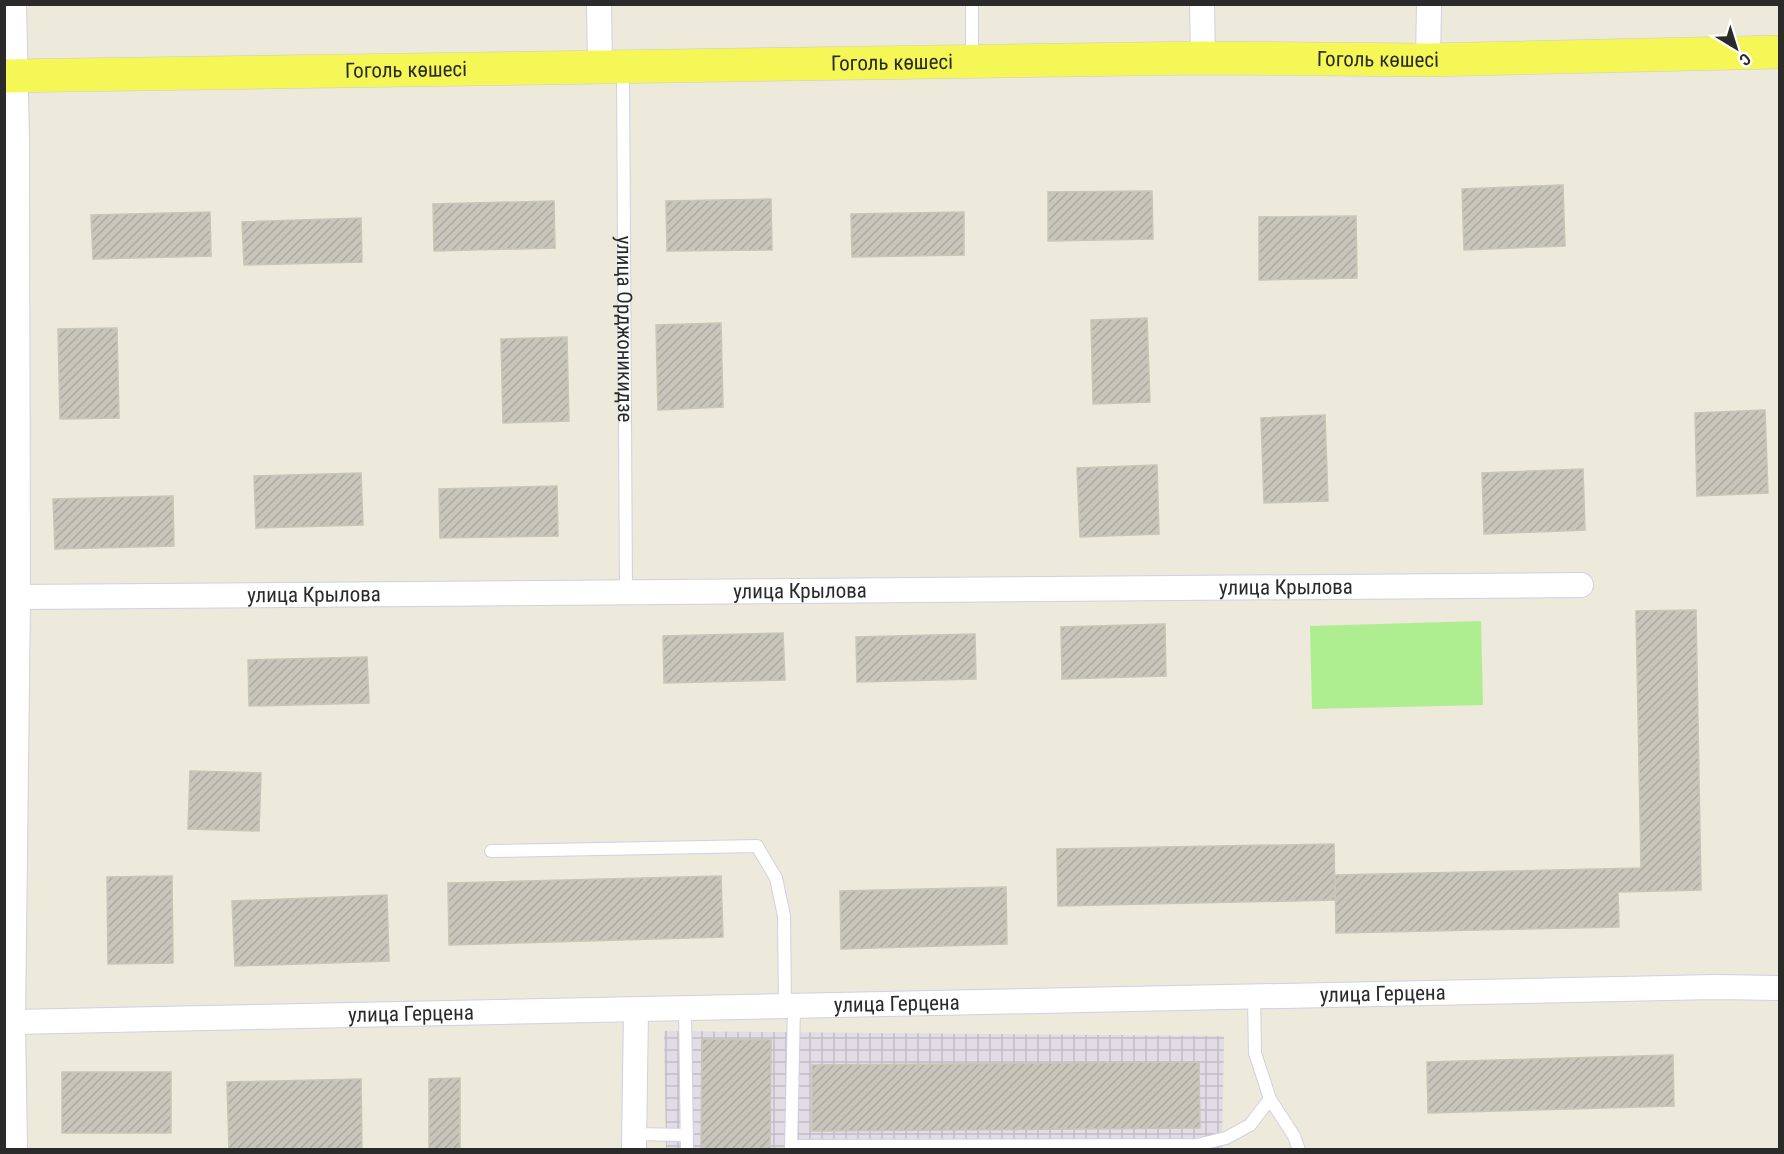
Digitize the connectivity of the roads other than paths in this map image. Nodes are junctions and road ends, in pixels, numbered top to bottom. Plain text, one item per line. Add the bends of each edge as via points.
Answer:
1 (14, 4) edge
2 (599, 4) edge
3 (972, 4) edge
4 (1202, 4) edge
5 (1429, 4) edge
6 (1779, 52) edge
7 (1203, 58) junction
8 (1428, 60) junction
9 (972, 62) junction
10 (611, 67) junction
11 (10, 76) edge
12 (1581, 585) dead end
13 (626, 592) junction
14 (18, 597) junction
15 (11, 668) edge
16 (491, 851) dead end
17 (1779, 988) edge
18 (1254, 997) junction
19 (789, 1006) junction
20 (685, 1009) junction
21 (636, 1011) junction
22 (13, 1022) junction
23 (1270, 1099) junction
24 (687, 1135) junction
25 (634, 1142) edge
26 (791, 1148) edge
27 (15, 1149) edge
28 (687, 1149) edge
29 (1299, 1149) edge

1 - 11 street
2 - 10 street, улица Орджоникидзе
3 - 9 lane
4 - 7 street
5 - 8 street
6 - 8 main road, Гоголь көшесі
7 - 8 main road, Гоголь көшесі
7 - 9 main road, Гоголь көшесі
9 - 10 main road, Гоголь көшесі
10 - 11 main road, Гоголь көшесі
10 - 13 lane, улица Орджоникидзе
11 - 14 street via 17,139
12 - 13 street, улица Крылова
13 - 14 street, улица Крылова
14 - 15 street
15 - 22 street
16 - 19 lane via 757,846 776,878 784,916
17 - 18 street, улица Герцена
18 - 19 street, улица Герцена
18 - 23 lane via 1255,1053
19 - 20 street, улица Герцена
19 - 26 lane
20 - 21 street, улица Герцена
20 - 24 lane
21 - 22 street, улица Герцена
21 - 25 street
22 - 27 street
23 - 26 lane via 1250,1125 1226,1138 1197,1145
23 - 29 lane
24 - 25 lane
24 - 28 lane

